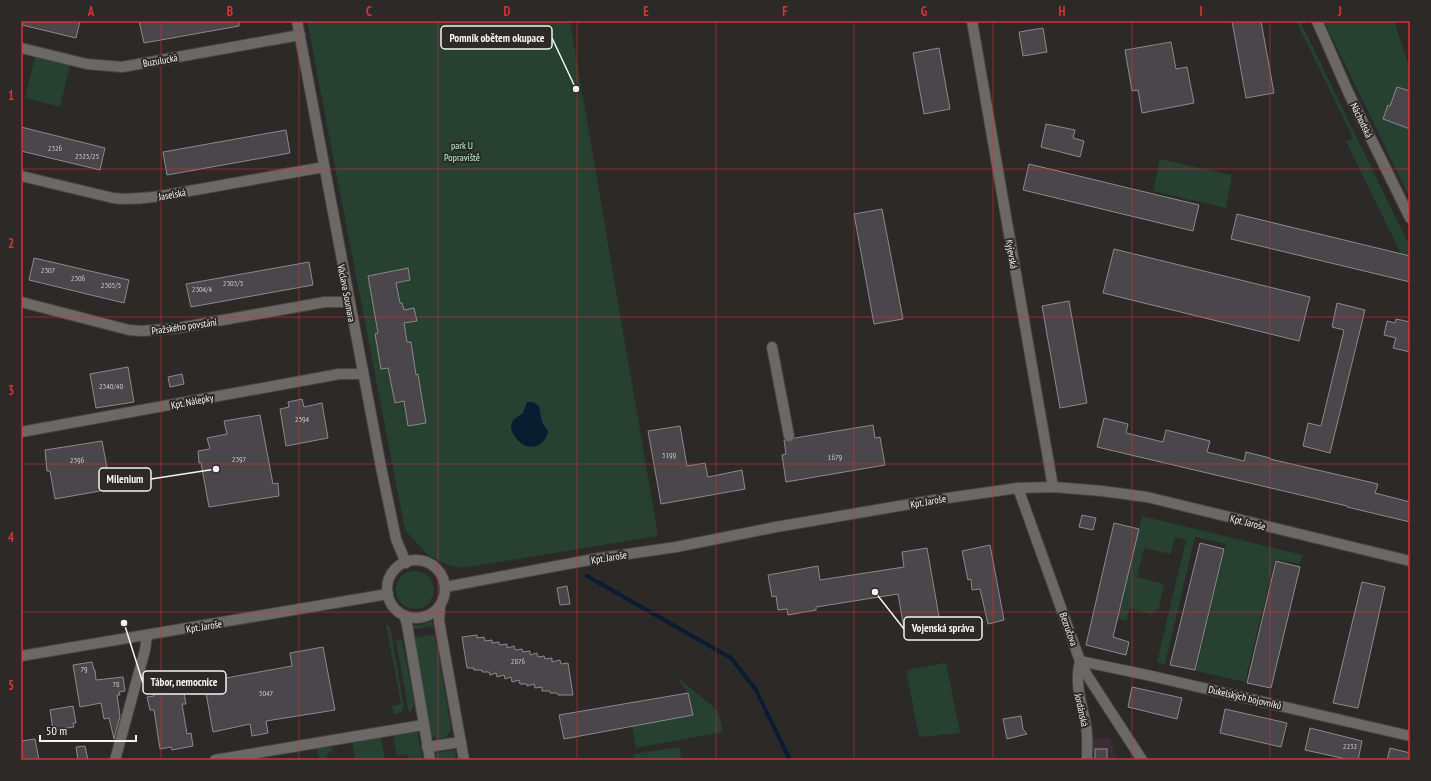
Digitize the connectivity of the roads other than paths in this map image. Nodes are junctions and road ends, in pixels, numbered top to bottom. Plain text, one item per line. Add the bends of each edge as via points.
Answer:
1 (297, 21) edge
2 (972, 21) edge
3 (1316, 21) edge
4 (300, 35) junction
5 (21, 48) edge
6 (324, 167) junction
7 (21, 176) edge
8 (1410, 218) edge
9 (21, 302) edge
10 (349, 302) junction
11 (772, 347) dead end
12 (362, 374) junction
13 (21, 432) edge
14 (789, 436) dead end
15 (1053, 487) junction
16 (1018, 488) junction
17 (1410, 561) edge
18 (406, 563) junction
19 (445, 587) junction
20 (388, 594) junction
21 (440, 606) junction
22 (404, 615) junction
23 (147, 635) junction
24 (21, 656) edge
25 (1080, 661) junction
26 (423, 725) junction
27 (1410, 736) edge
28 (461, 742) junction
29 (427, 747) junction
30 (115, 760) edge
31 (215, 760) edge
32 (430, 760) edge
33 (464, 760) edge
34 (1087, 760) edge
35 (1142, 760) edge

1 - 4 street, Václava Soumara
2 - 15 street, Kyjevská
3 - 8 street, Náchodská
4 - 5 street, Buzulucká via 122,67 87,64
4 - 6 street, Václava Soumara
6 - 7 street, Jaselská via 134,199 113,198
6 - 10 street, Václava Soumara
9 - 10 street, Pražského povstání via 129,330 142,331 178,328 325,302
10 - 12 street, Václava Soumara
11 - 14 street
12 - 13 street, Kpt. Nálepky via 323,376
12 - 18 street, Václava Soumara via 396,539
15 - 16 street, Kpt. Jaroše
15 - 17 street, Kpt. Jaroše via 1147,498
16 - 19 street, Kpt. Jaroše via 934,500
16 - 25 street, Bezručova
18 - 19 street via 419,561 432,565 443,579
18 - 20 street via 391,575
19 - 21 street
20 - 22 street via 393,606
20 - 23 street, Kpt. Jaroše
21 - 22 street via 434,612 420,618
21 - 28 street via 439,621
22 - 26 street
23 - 24 street, Kpt. Jaroše
23 - 30 street
25 - 27 street, Dukelských bojovníků
25 - 34 street, Jordánská via 1077,672 1078,687 1087,728
25 - 35 street, Bezručova
26 - 29 street
26 - 31 street
28 - 29 street
28 - 33 street
29 - 32 street

